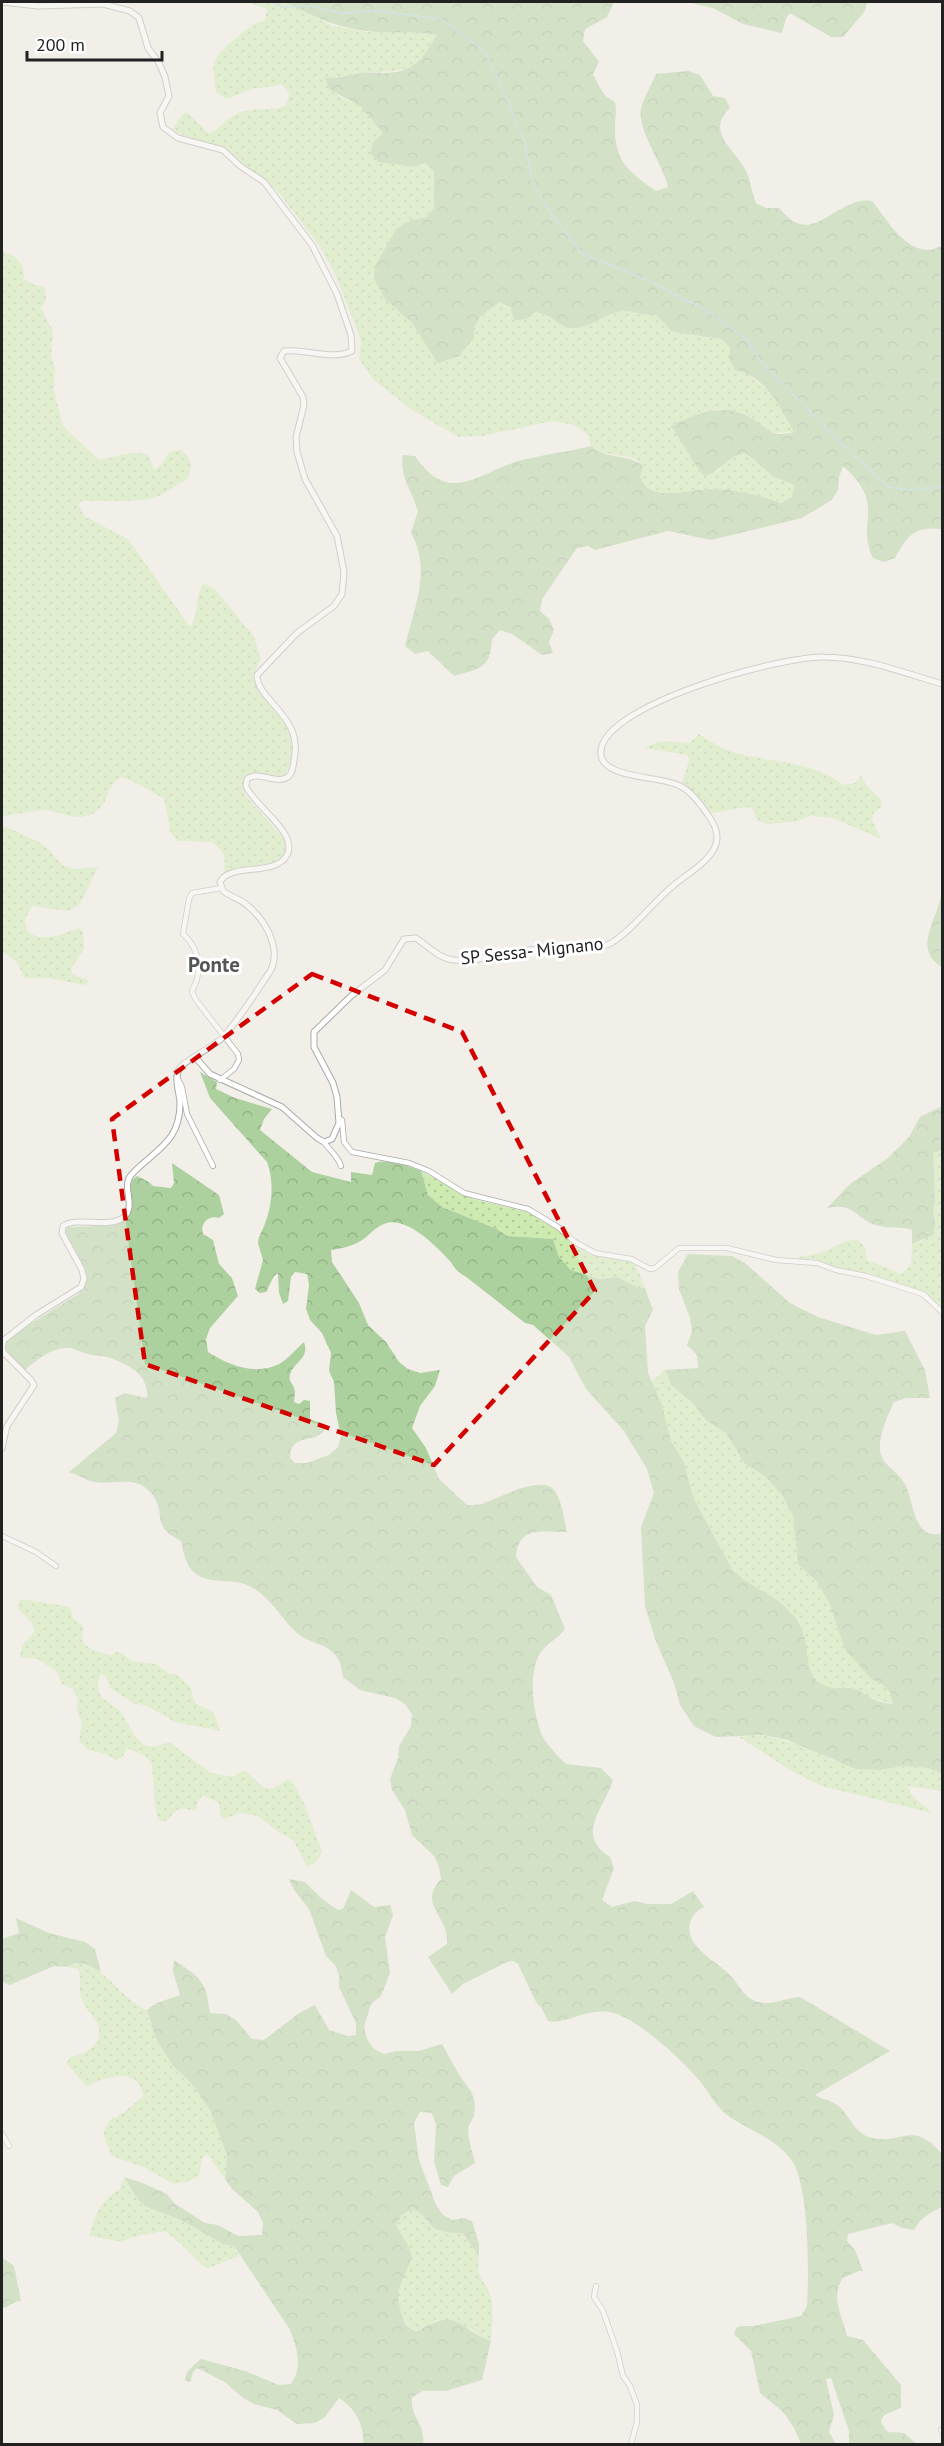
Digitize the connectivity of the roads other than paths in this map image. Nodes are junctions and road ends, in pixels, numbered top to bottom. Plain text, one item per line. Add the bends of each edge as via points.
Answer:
1 (2, 2) edge
2 (942, 684) edge
3 (221, 888) junction
4 (224, 1036) junction
5 (195, 1058) junction
6 (177, 1077) junction
7 (220, 1080) junction
8 (339, 1118) junction
9 (324, 1142) junction
10 (213, 1166) dead end
11 (341, 1166) dead end
12 (942, 1312) edge
13 (2, 1448) edge
14 (2, 1536) edge
15 (56, 1566) dead end
16 (2, 2134) edge
17 (9, 2145) dead end
18 (596, 2286) dead end
19 (631, 2445) edge

1 - 3 street via 38,6 103,4 130,11 139,18 148,48 165,77 169,96 160,113 164,127 178,138 223,150 264,182 312,245 337,294 351,335 352,351 344,354 294,349 284,351 280,358 303,397 297,452 304,479 337,536 344,572 342,594 334,606 297,633 257,675 259,684 291,728 297,750 288,777 253,776 246,786 282,831 289,843 287,856 272,866 225,876
2 - 8 street, SP Sessa- Mignano via 862,662 817,657 745,670 695,686 639,712 618,727 603,744 601,755 606,765 615,771 680,785 715,826 713,851 605,946 534,949 452,960 416,938 404,939 385,970 328,1017 313,1035 314,1047 333,1083
3 - 4 street via 253,910 272,939 276,954 271,970
3 - 4 street via 192,893 183,934 199,959 192,992
4 - 5 street
4 - 7 street via 239,1060
5 - 6 street via 180,1068
5 - 7 street
6 - 10 street via 187,1114
6 - 13 street via 180,1110 174,1133 129,1178 126,1215 121,1219 63,1226 62,1233 83,1273 81,1287 4,1340 4,1353 34,1385 8,1426
7 - 9 street via 275,1103
8 - 9 street via 336,1135
8 - 12 street via 344,1142 352,1152 409,1163 464,1193 528,1209 595,1253 631,1259 650,1269 679,1248 727,1248 776,1260 814,1263 920,1293
9 - 11 street
14 - 15 street
16 - 17 street
18 - 19 street via 594,2297 608,2323 623,2376 637,2405

